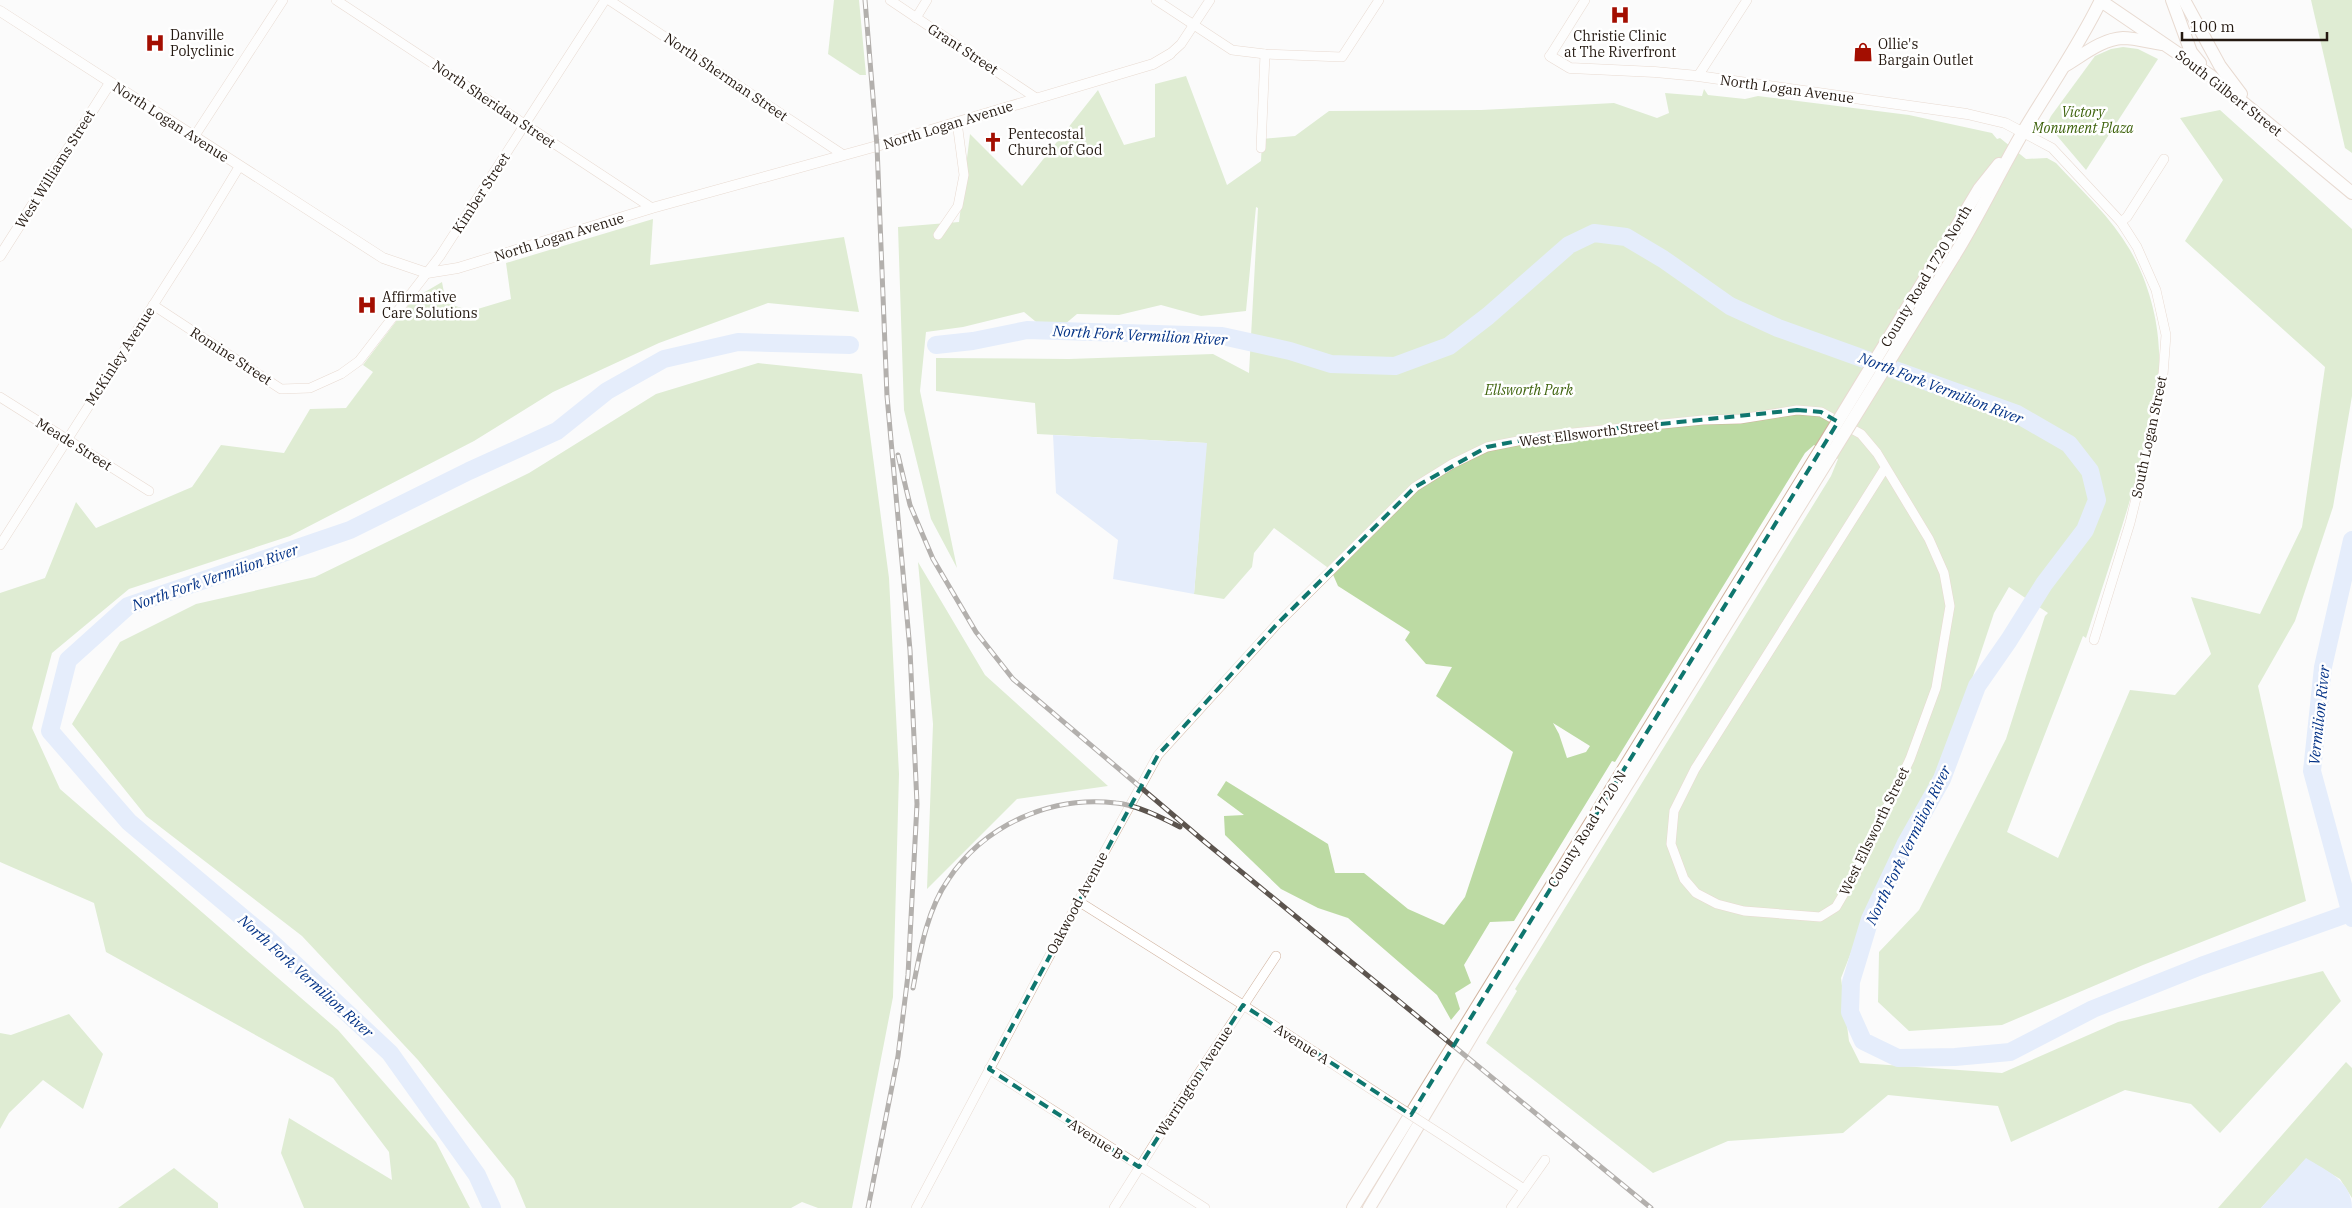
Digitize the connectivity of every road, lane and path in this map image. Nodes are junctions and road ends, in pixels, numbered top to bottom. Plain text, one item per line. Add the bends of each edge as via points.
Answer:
1 (283, 0) edge
2 (336, 0) edge
3 (605, 0) edge
4 (609, 0) edge
5 (890, 0) edge
6 (927, 0) edge
7 (1156, 0) edge
8 (1210, 0) edge
9 (1379, 0) edge
10 (1585, 0) edge
11 (1747, 0) edge
12 (2102, 0) edge
13 (2172, 0) edge
14 (2184, 0) edge
15 (0, 12) edge
16 (916, 18) junction
17 (1194, 25) junction
18 (2167, 45) junction
19 (1170, 54) joint
20 (1265, 54) junction
21 (1550, 56) joint
22 (2064, 66) junction
23 (1698, 76) junction
24 (2211, 76) junction
25 (110, 83) junction
26 (1036, 98) junction
27 (2252, 109) junction
28 (956, 122) junction
29 (526, 125) junction
30 (2022, 132) junction
31 (194, 137) junction
32 (1261, 148) dead end
33 (842, 154) junction
34 (2164, 159) dead end
35 (239, 167) junction
36 (2352, 192) edge
37 (652, 208) junction
38 (2121, 222) junction
39 (938, 235) dead end
40 (0, 256) edge
41 (427, 273) junction
42 (153, 305) junction
43 (341, 374) joint
44 (0, 397) edge
45 (67, 440) junction
46 (1826, 452) junction
47 (1885, 468) junction
48 (149, 491) dead end
49 (0, 545) edge
50 (1278, 624) joint
51 (2094, 640) dead end
52 (1078, 901) junction
53 (1276, 956) dead end
54 (1243, 1005) junction
55 (990, 1069) junction
56 (1545, 1160) dead end
57 (1140, 1167) junction
58 (1524, 1189) junction
59 (916, 1208) edge
60 (1114, 1208) edge
61 (1205, 1208) edge
62 (1353, 1208) edge
63 (1369, 1208) edge
64 (1511, 1208) edge

1 - 31 street
2 - 29 street, North Sheridan Street
3 - 29 street, Kimber Street
4 - 33 street, North Sherman Street
5 - 16 street, Grant Street
6 - 16 street
7 - 17 street
8 - 17 street
9 - 20 street via 1342,58
10 - 21 street
11 - 23 street
12 - 18 main road, South Gilbert Street
12 - 22 main road, County Road 1720 North
13 - 24 main road via 2191,52
14 - 27 main road via 2220,66
15 - 25 street, North Logan Avenue
16 - 26 street, Grant Street
17 - 19 street
17 - 20 street via 1232,50
18 - 22 main road via 2123,38 2111,40
18 - 24 main road, South Gilbert Street
19 - 26 street, North Logan Avenue via 1152,64
20 - 32 street
21 - 23 street, North Logan Avenue via 1570,68
22 - 30 main road, County Road 1720 North
23 - 30 street, North Logan Avenue via 1967,114 2005,123
24 - 27 main road, South Gilbert Street
25 - 31 street, North Logan Avenue
25 - 40 street, West Williams Street
26 - 28 street, North Logan Avenue
27 - 36 main road, South Gilbert Street
28 - 33 street, North Logan Avenue
28 - 39 street via 964,175 958,206
29 - 37 street, North Sheridan Street
29 - 41 street, Kimber Street
30 - 38 street, South Logan Street via 2052,148
30 - 46 main road, County Road 1720 North, bridge via 1974,224 1948,252
31 - 35 street, North Logan Avenue
33 - 37 street, North Logan Avenue
34 - 38 street
35 - 41 street, North Logan Avenue via 383,258
35 - 42 street, McKinley Avenue
37 - 41 street, North Logan Avenue via 458,268
38 - 51 street, South Logan Street via 2137,247 2156,290 2166,336 2163,375 2152,433 2130,523
41 - 43 street, Kimber Street via 359,360
42 - 43 street, Romine Street via 281,389 310,388
42 - 45 street, McKinley Avenue
44 - 45 street, Meade Street
45 - 48 street, Meade Street
45 - 49 street, McKinley Avenue
46 - 62 main road, County Road 1720 N
46 - 63 main road, County Road 1720 N
47 - 47 street, West Ellsworth Street via 1694,769 1674,811 1671,844 1684,879 1696,893 1716,904 1744,911 1820,917 1836,907 1857,871 1910,758 1936,688 1950,606 1944,573 1929,539
47 - 50 street, West Ellsworth Street via 1860,434 1821,412 1797,410 1740,419 1543,436 1487,447 1415,487
50 - 52 street, Oakwood Avenue via 1158,755
52 - 54 street, Avenue A
52 - 55 street, Oakwood Avenue
53 - 54 street, Warrington Avenue
54 - 57 street, Warrington Avenue
54 - 58 street, Avenue A, bridge
55 - 57 street, Avenue B
55 - 59 street, Oakwood Avenue
56 - 58 street
57 - 60 street, Warrington Avenue
57 - 61 street, Avenue B
58 - 64 street

